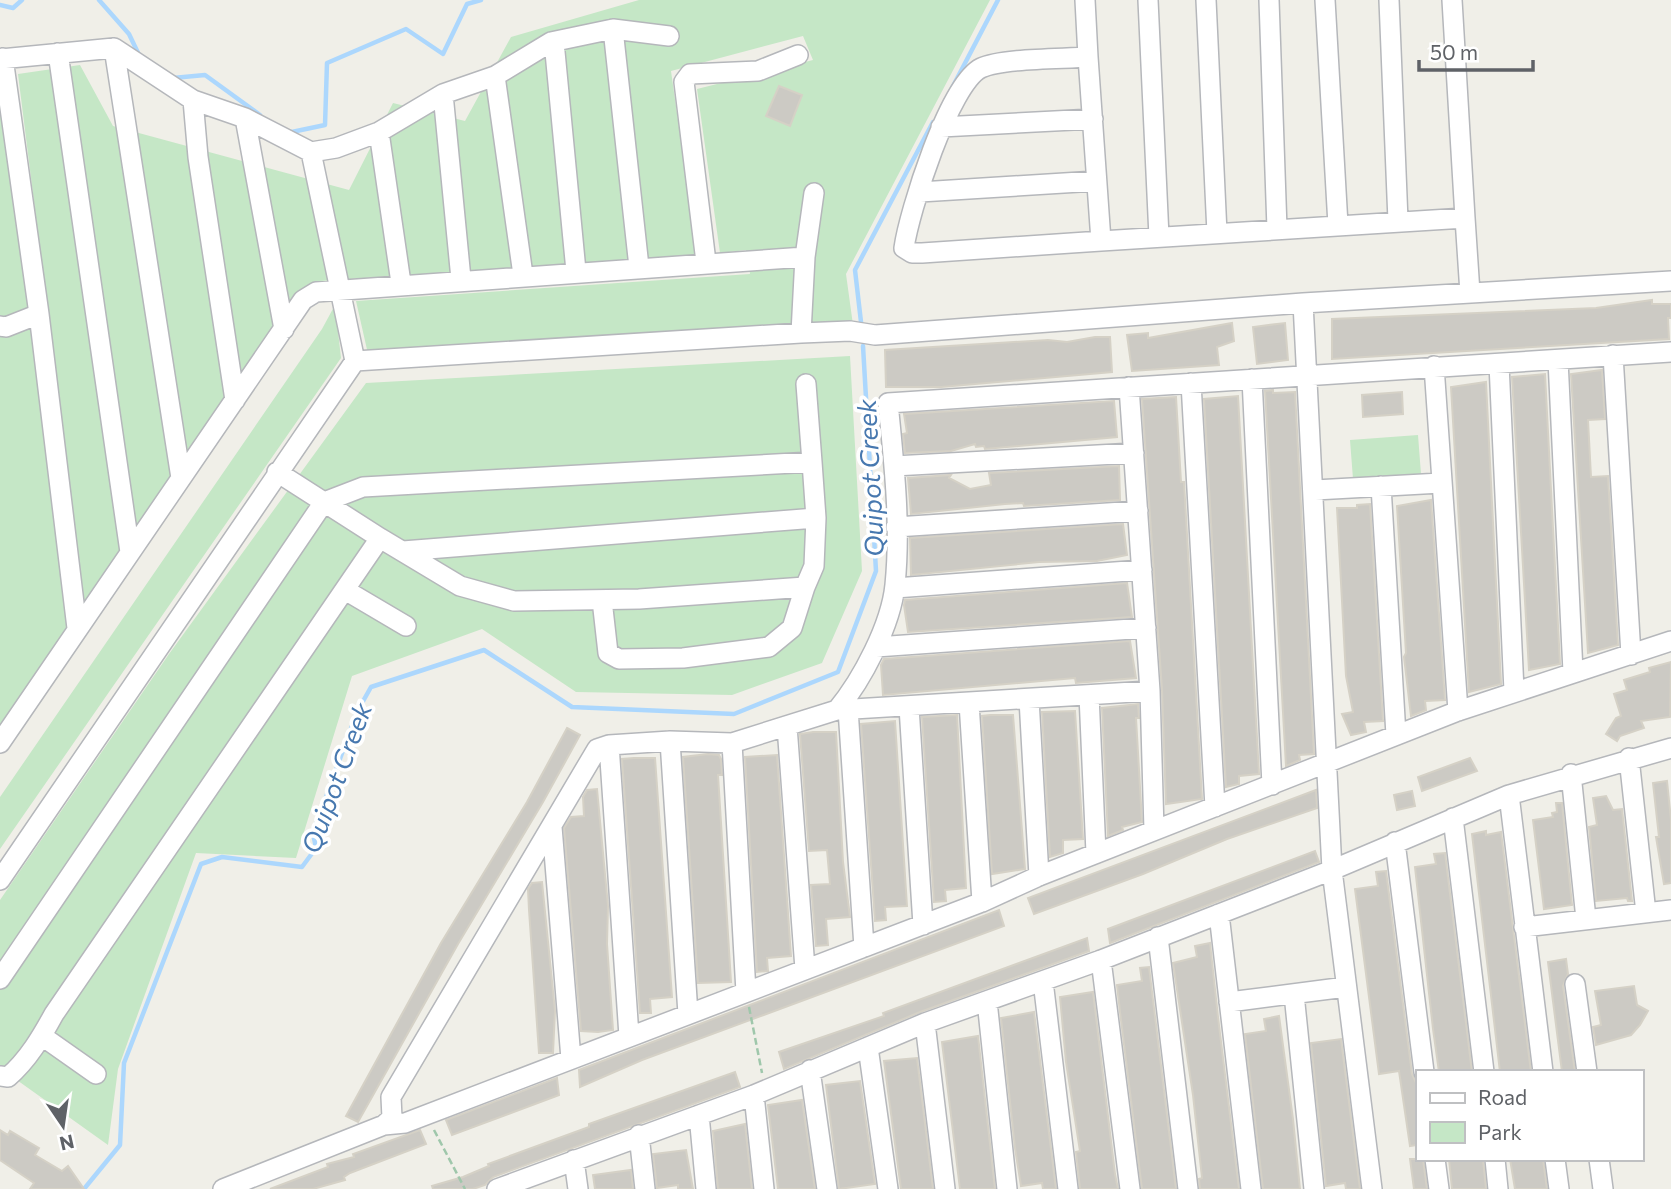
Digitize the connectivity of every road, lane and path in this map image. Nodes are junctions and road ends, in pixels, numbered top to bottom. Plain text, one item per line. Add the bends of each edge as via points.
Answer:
1 (1085, 0) edge
2 (1148, 0) edge
3 (1206, 0) edge
4 (1269, 0) edge
5 (1325, 0) edge
6 (1389, 0) edge
7 (1452, 0) edge
8 (613, 29) junction
9 (669, 36) dead end
10 (551, 42) junction
11 (114, 48) junction
12 (58, 53) junction
13 (798, 55) dead end
14 (1088, 57) junction
15 (1, 58) edge
16 (495, 76) junction
17 (443, 94) junction
18 (193, 100) junction
19 (245, 118) junction
20 (1093, 119) junction
21 (942, 128) junction
22 (379, 132) junction
23 (311, 152) junction
24 (1096, 181) junction
25 (920, 192) junction
26 (814, 193) dead end
27 (1465, 218) junction
28 (1398, 221) junction
29 (1338, 225) junction
30 (1277, 229) junction
31 (1217, 233) junction
32 (1159, 237) junction
33 (1101, 241) junction
34 (805, 257) junction
35 (706, 262) junction
36 (639, 267) junction
37 (576, 271) junction
38 (523, 275) junction
39 (461, 279) junction
40 (1671, 281) edge
41 (401, 283) junction
42 (341, 288) junction
43 (1470, 293) junction
44 (1303, 303) junction
45 (39, 314) junction
46 (0, 326) edge
47 (284, 329) junction
48 (801, 333) junction
49 (1671, 352) edge
50 (1613, 355) junction
51 (355, 360) junction
52 (1558, 360) junction
53 (1499, 364) junction
54 (1434, 366) junction
55 (1307, 374) junction
56 (1252, 379) junction
57 (1191, 383) junction
58 (806, 384) dead end
59 (1129, 387) junction
60 (235, 400) junction
61 (1134, 453) junction
62 (812, 462) junction
63 (894, 466) junction
64 (277, 472) junction
65 (181, 478) junction
66 (1441, 483) junction
67 (1381, 486) junction
68 (1315, 490) junction
69 (324, 502) junction
70 (1138, 510) junction
71 (816, 518) junction
72 (896, 527) junction
73 (380, 538) junction
74 (403, 551) junction
75 (130, 552) junction
76 (1142, 569) junction
77 (806, 587) junction
78 (895, 588) junction
79 (345, 590) junction
80 (602, 600) junction
81 (406, 626) dead end
82 (77, 628) junction
83 (1146, 628) junction
84 (1671, 641) edge
85 (876, 647) junction
86 (1631, 655) junction
87 (1573, 672) junction
88 (1150, 691) junction
89 (1514, 691) junction
90 (1088, 695) junction
91 (1029, 699) junction
92 (969, 703) junction
93 (909, 707) junction
94 (842, 710) junction
95 (1458, 711) junction
96 (787, 726) junction
97 (1396, 735) junction
98 (670, 741) junction
99 (0, 743) edge
100 (732, 743) junction
101 (609, 745) junction
102 (1671, 748) edge
103 (1629, 758) junction
104 (1327, 764) junction
105 (1571, 774) junction
106 (1272, 785) junction
107 (1509, 795) junction
108 (1215, 807) junction
109 (1453, 818) junction
110 (552, 827) junction
111 (1154, 830) junction
112 (1395, 842) junction
113 (1096, 853) junction
114 (1332, 870) junction
115 (1039, 876) junction
116 (0, 880) edge
117 (982, 902) junction
118 (1671, 910) edge
119 (1646, 912) junction
120 (1219, 914) junction
121 (1586, 919) junction
122 (922, 925) junction
123 (1524, 927) junction
124 (1158, 937) junction
125 (863, 947) junction
126 (1101, 960) junction
127 (805, 969) junction
128 (0, 979) edge
129 (1043, 981) junction
130 (1575, 984) dead end
131 (1346, 987) junction
132 (746, 992) junction
133 (1294, 994) junction
134 (986, 1001) junction
135 (1229, 1002) junction
136 (688, 1014) junction
137 (925, 1023) junction
138 (42, 1036) junction
139 (629, 1036) junction
140 (868, 1046) junction
141 (571, 1059) junction
142 (810, 1070) junction
143 (1424, 1070) edge
144 (1484, 1070) edge
145 (1543, 1070) edge
146 (1587, 1070) edge
147 (96, 1074) dead end
148 (0, 1076) edge
149 (760, 1092) junction
150 (426, 1115) junction
151 (699, 1115) junction
152 (384, 1125) junction
153 (639, 1135) junction
154 (574, 1160) junction
155 (1435, 1161) edge
156 (1495, 1161) edge
157 (1555, 1161) edge
158 (1599, 1161) edge
159 (524, 1184) edge
160 (223, 1189) edge
161 (465, 1189) edge
162 (497, 1189) edge
163 (578, 1189) edge
164 (645, 1189) edge
165 (706, 1189) edge
166 (764, 1189) edge
167 (827, 1189) edge
168 (888, 1189) edge
169 (945, 1189) edge
170 (1007, 1189) edge
171 (1068, 1189) edge
172 (1130, 1189) edge
173 (1188, 1189) edge
174 (1251, 1189) edge
175 (1314, 1189) edge
176 (1372, 1189) edge
177 (1439, 1189) edge
178 (1498, 1189) edge
179 (1559, 1189) edge
180 (1603, 1189) edge

1 - 14 street
2 - 32 street
3 - 31 street
4 - 30 street
5 - 29 street
6 - 28 street
7 - 27 street
8 - 9 street
8 - 10 street
8 - 36 street
10 - 16 street
10 - 37 street
11 - 12 street
11 - 18 street
11 - 65 street
12 - 15 street
12 - 75 street
13 - 35 street via 758,71 690,74 684,82
14 - 20 street
14 - 21 street via 982,67 967,78
15 - 45 street
16 - 17 street
16 - 38 street
17 - 22 street
17 - 39 street
18 - 19 street
18 - 60 street
19 - 23 street
19 - 47 street
20 - 21 street
20 - 24 street
21 - 25 street
22 - 23 street
22 - 41 street
23 - 42 street
24 - 25 street
24 - 33 street
25 - 33 street via 904,248 912,253
26 - 34 street
27 - 28 street
27 - 43 street
28 - 29 street
29 - 30 street
30 - 31 street
31 - 32 street
32 - 33 street
34 - 35 street
34 - 48 street
35 - 36 street
36 - 37 street
37 - 38 street
38 - 39 street
39 - 41 street
40 - 43 street
41 - 42 street
42 - 47 street via 316,292 303,300
42 - 51 street
43 - 44 street
44 - 48 street via 875,335
44 - 55 street
45 - 46 street
45 - 82 street
47 - 60 street
48 - 51 street
49 - 50 street
50 - 52 street
50 - 86 street
51 - 64 street
52 - 53 street
52 - 87 street
53 - 54 street
53 - 89 street
54 - 55 street
54 - 66 street
55 - 56 street
55 - 68 street
56 - 57 street
56 - 106 street
57 - 59 street
57 - 108 street
58 - 62 street
59 - 61 street
59 - 63 street via 888,403
60 - 65 street
61 - 63 street
61 - 70 street
62 - 69 street via 363,487
62 - 71 street
63 - 72 street
64 - 69 street
64 - 116 street
65 - 75 street
66 - 67 street
66 - 95 street
67 - 68 street
67 - 97 street
68 - 104 street
69 - 73 street
69 - 128 street
70 - 72 street
70 - 76 street
71 - 74 street
71 - 77 street via 814,566
72 - 78 street
73 - 74 street
73 - 79 street
74 - 80 street via 460,586 513,601
75 - 82 street
76 - 78 street
76 - 83 street
77 - 80 street
77 - 80 street via 792,628 769,646 683,658 620,659 608,653
78 - 85 street
79 - 81 street
79 - 138 street
82 - 99 street
83 - 85 street
83 - 88 street
84 - 86 street
85 - 94 street
86 - 87 street
87 - 89 street
88 - 90 street
88 - 111 street
89 - 95 street
90 - 91 street
90 - 113 street
91 - 92 street
91 - 115 street
92 - 93 street
92 - 117 street
93 - 94 street
93 - 122 street
94 - 96 street
94 - 125 street
95 - 97 street
96 - 100 street
96 - 127 street
97 - 104 street
98 - 100 street
98 - 101 street
98 - 136 street
100 - 132 street
101 - 110 street via 597,749 587,761
101 - 139 street
102 - 103 street
103 - 105 street
103 - 119 street
104 - 106 street
104 - 114 street
105 - 107 street
105 - 121 street
106 - 108 street
107 - 109 street
107 - 123 street
108 - 111 street
109 - 112 street
109 - 144 street
110 - 141 street
110 - 152 street via 391,1097 392,1118
111 - 113 street
112 - 114 street
112 - 143 street
113 - 115 street
114 - 120 street
114 - 131 street
115 - 117 street
117 - 122 street
118 - 119 street
119 - 121 street
120 - 124 street
120 - 135 street
121 - 123 street
122 - 125 street
123 - 145 street
124 - 126 street
124 - 173 street
125 - 127 street
126 - 129 street
126 - 172 street
127 - 132 street
129 - 134 street
129 - 171 street
130 - 146 street
131 - 133 street
131 - 176 street
132 - 136 street
132 - 149 path
133 - 135 street
133 - 175 street
134 - 137 street
134 - 170 street
135 - 174 street
136 - 139 street
137 - 140 street
137 - 169 street
138 - 147 street
138 - 148 street via 18,1068 8,1077
139 - 141 street
140 - 142 street
140 - 168 street
141 - 150 street
142 - 149 street
142 - 167 street
149 - 151 street
149 - 166 street
150 - 152 street
150 - 161 path
151 - 153 street
151 - 165 street
152 - 160 street
153 - 154 street
153 - 164 street
154 - 159 street
154 - 163 street
155 - 177 street
156 - 178 street
157 - 179 street
158 - 180 street
159 - 162 street

